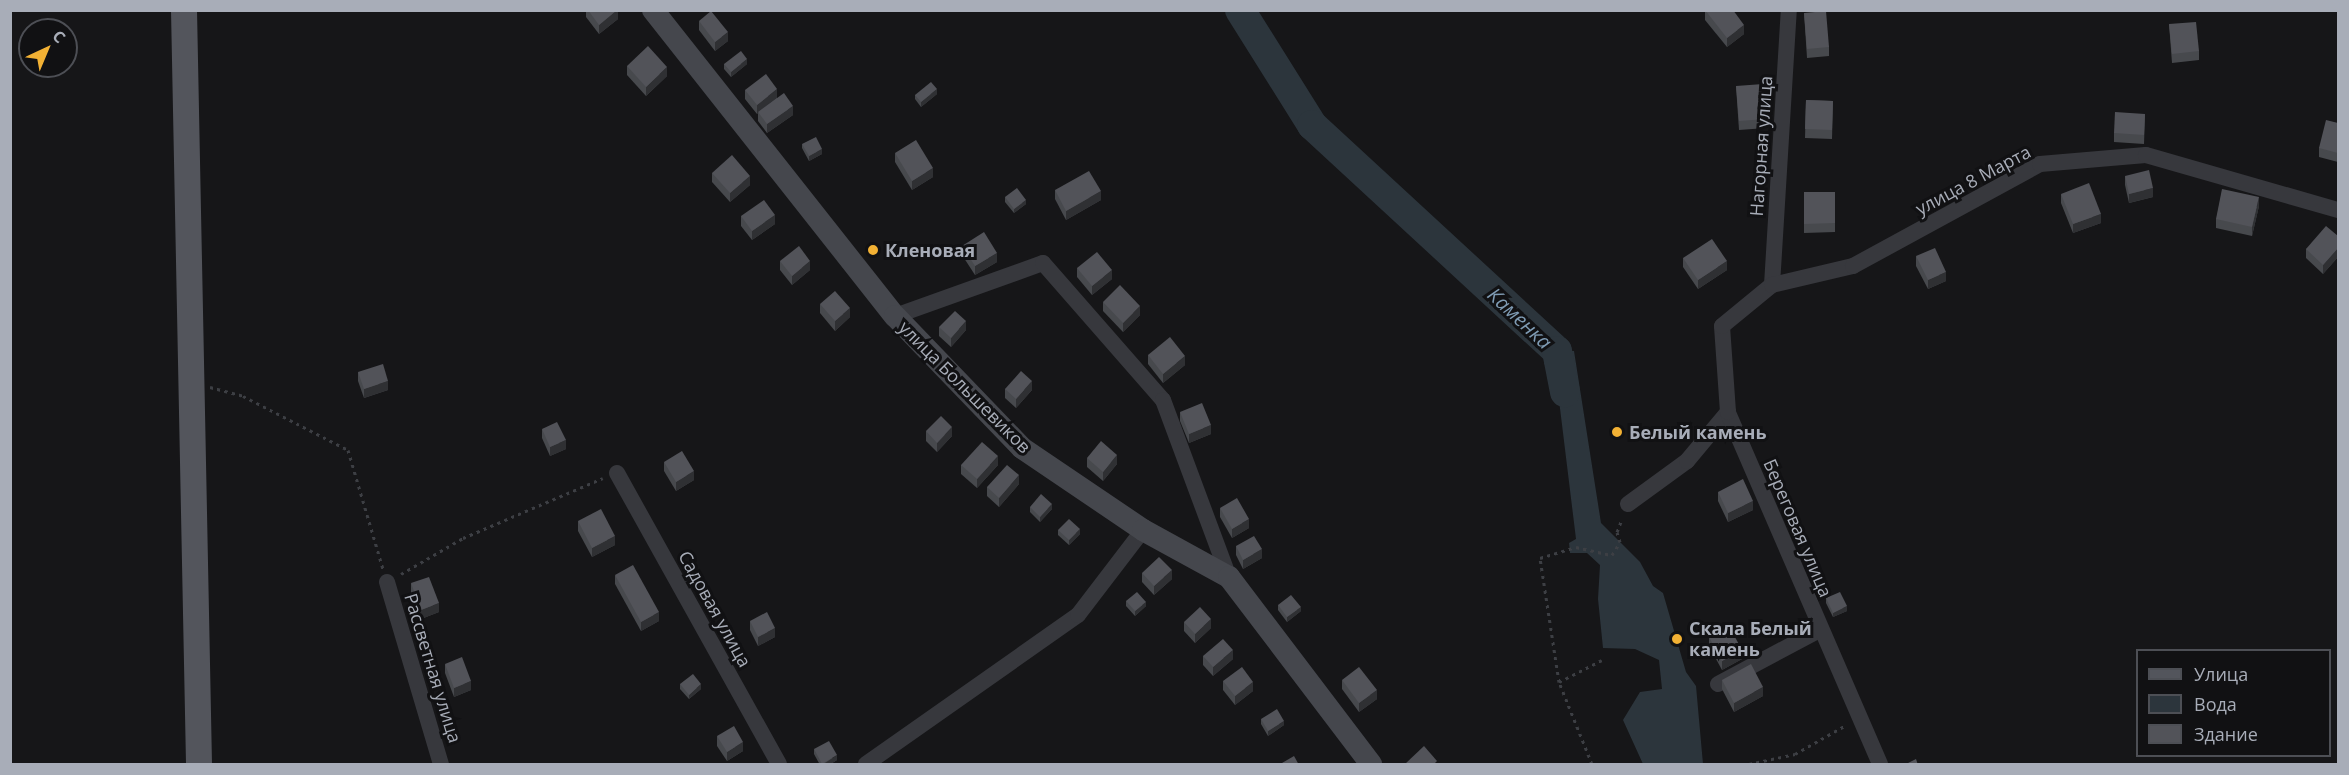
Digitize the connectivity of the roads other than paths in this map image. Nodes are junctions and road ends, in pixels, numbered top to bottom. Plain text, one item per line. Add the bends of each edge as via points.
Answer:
1 (184, 10) edge
2 (653, 10) edge
3 (1789, 10) edge
4 (2338, 210) edge
5 (1772, 285) junction
6 (895, 316) junction
7 (1728, 412) junction
8 (616, 473) road end
9 (1628, 504) dead end
10 (1143, 530) junction
11 (1229, 577) junction
12 (387, 582) road end
13 (1819, 630) junction
14 (1718, 684) dead end
15 (199, 765) edge
16 (441, 765) edge
17 (779, 765) edge
18 (866, 765) edge
19 (1371, 765) edge
20 (1880, 765) edge

1 - 15 main road
2 - 6 street, улица Большевиков
3 - 5 street, Нагорная улица
4 - 5 street, улица 8 Марта via 2146,155 2040,164 1853,266
5 - 7 street, Береговая улица via 1722,326
6 - 10 street, улица Большевиков via 1022,448
6 - 11 street via 1043,263 1163,400
7 - 9 street via 1687,461
7 - 13 street, Береговая улица
8 - 17 street, Садовая улица
10 - 11 street, улица Большевиков
10 - 18 street via 1078,615
11 - 19 street, улица Большевиков
12 - 16 street, Рассветная улица
13 - 14 street
13 - 20 street, Береговая улица

